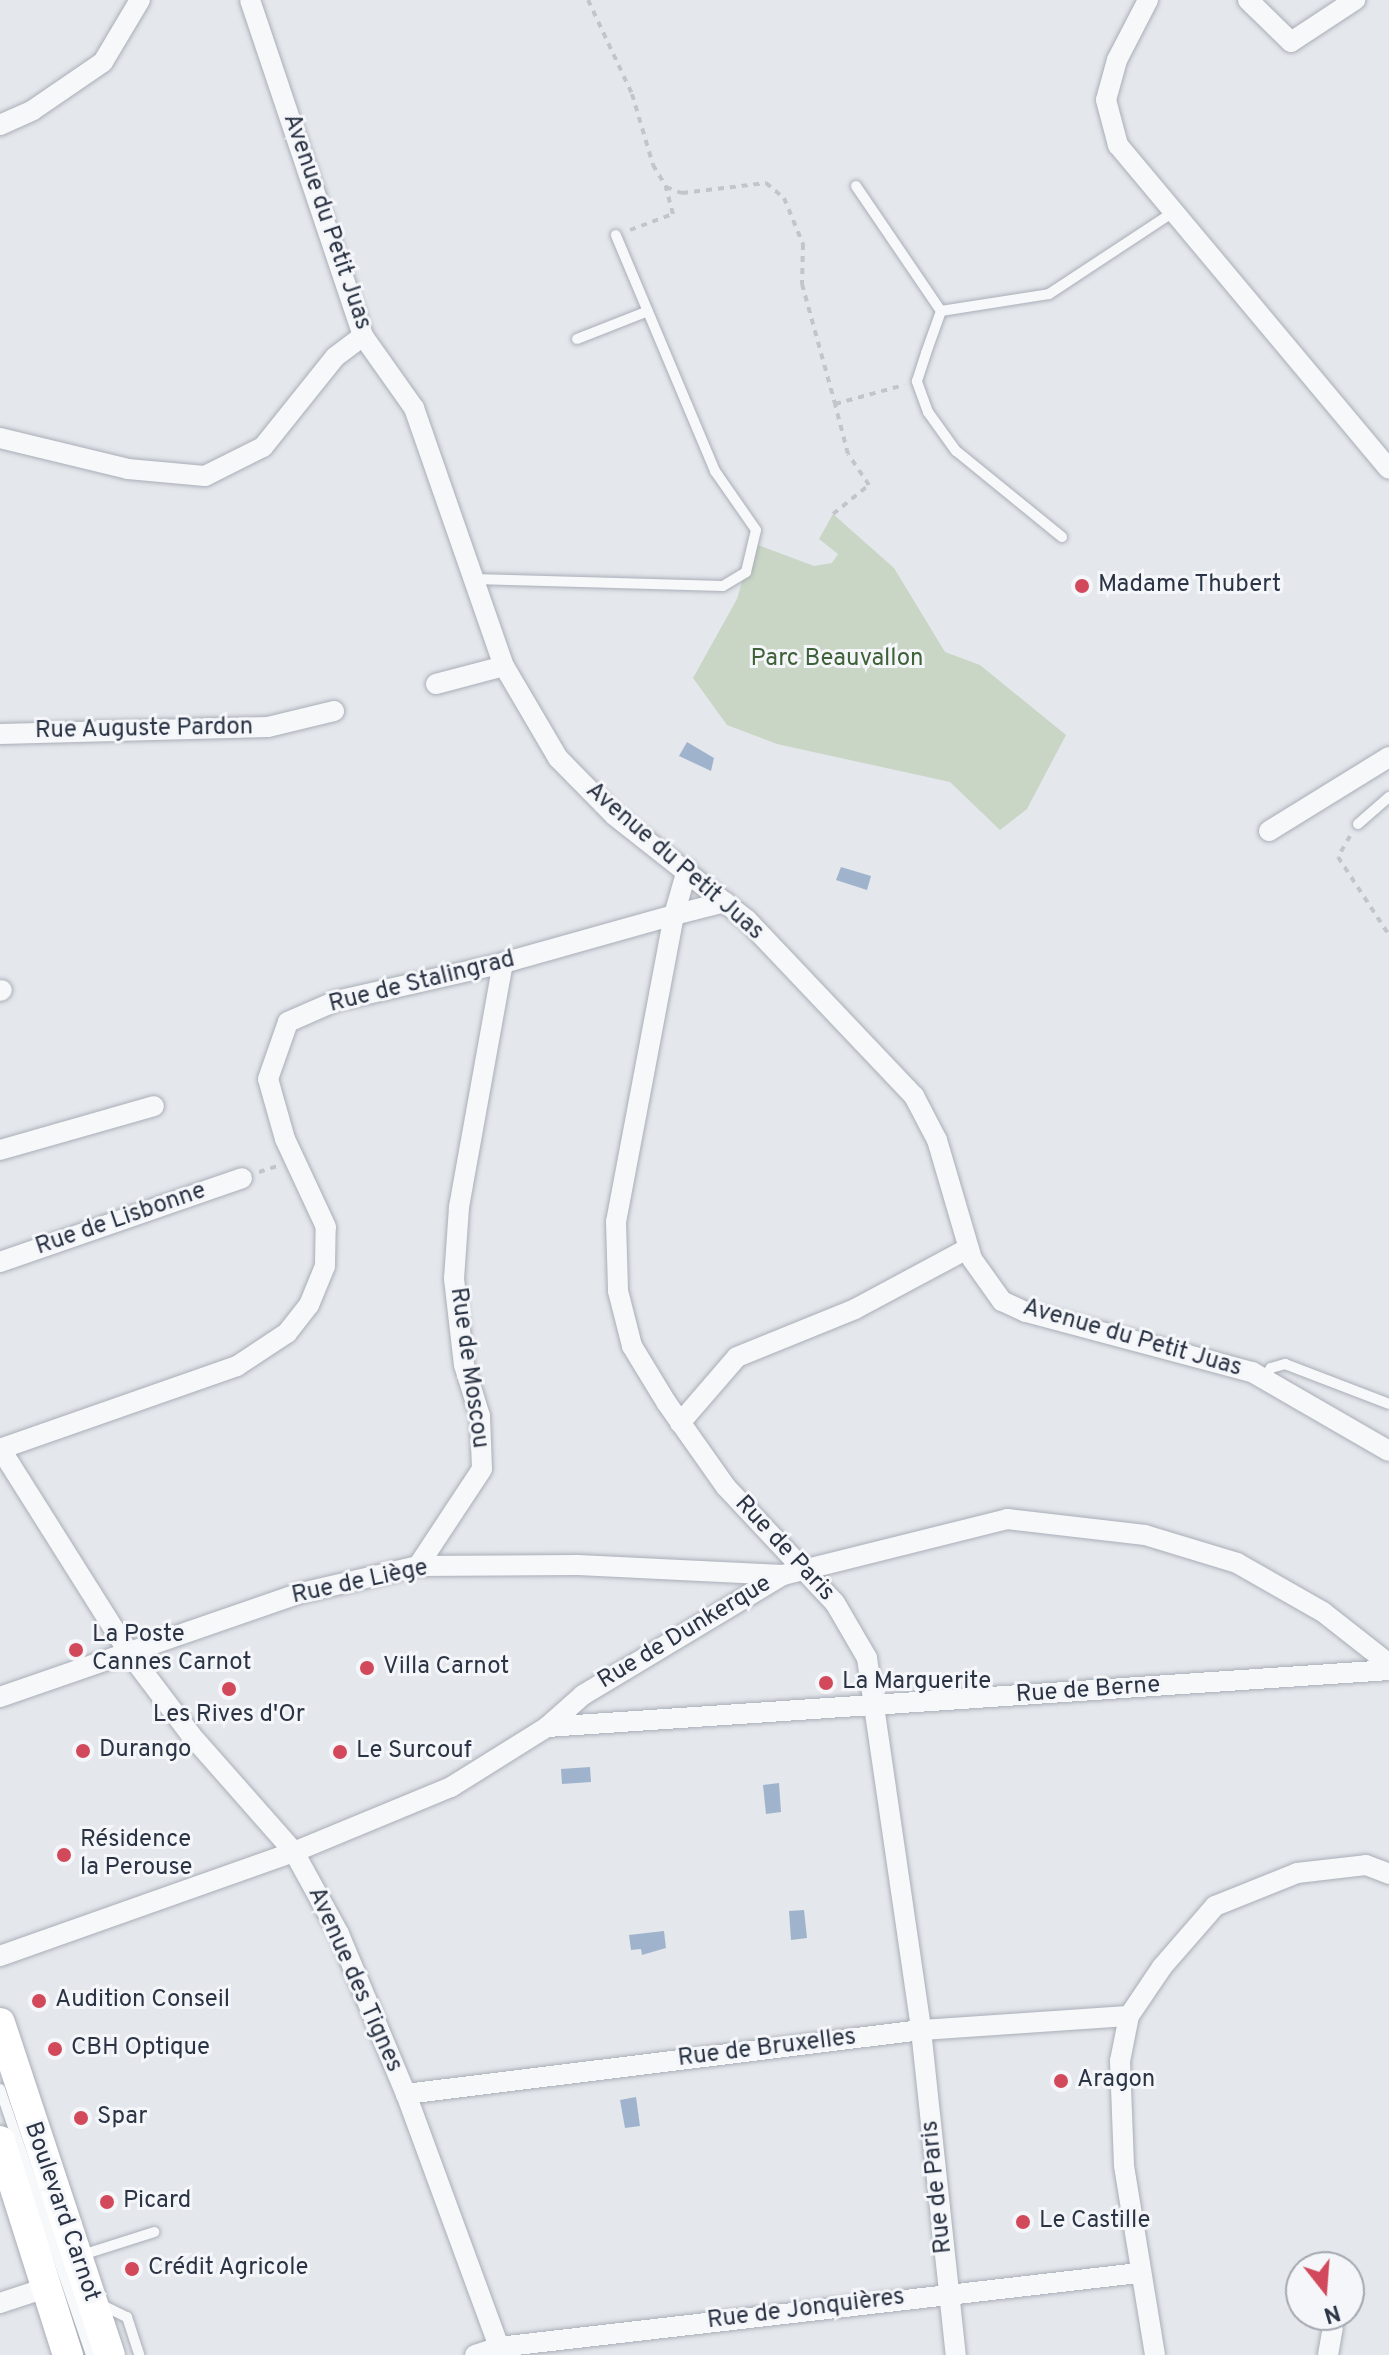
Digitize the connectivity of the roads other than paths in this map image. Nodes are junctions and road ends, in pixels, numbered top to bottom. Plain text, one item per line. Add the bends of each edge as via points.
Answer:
1 (140, 0) edge
2 (250, 0) edge
3 (1148, 0) edge
4 (1248, 0) edge
5 (1355, 0) edge
6 (0, 125) edge
7 (856, 186) dead end
8 (1172, 213) junction
9 (616, 235) dead end
10 (648, 311) junction
11 (941, 311) junction
12 (363, 336) junction
13 (577, 339) dead end
14 (0, 438) edge
15 (1389, 469) edge
16 (1062, 537) dead end
17 (474, 579) junction
18 (504, 666) junction
19 (436, 684) dead end
20 (334, 711) dead end
21 (0, 734) edge
22 (1389, 757) edge
23 (1389, 797) edge
24 (1358, 824) road end
25 (1269, 831) dead end
26 (687, 870) junction
27 (725, 902) junction
28 (674, 915) junction
29 (503, 963) junction
30 (154, 1106) dead end
31 (0, 1150) edge
32 (242, 1178) road end
33 (969, 1248) junction
34 (0, 1262) edge
35 (1264, 1379) junction
36 (1389, 1404) edge
37 (680, 1423) junction
38 (0, 1449) edge
39 (1389, 1451) edge
40 (418, 1566) junction
41 (806, 1571) junction
42 (783, 1575) junction
43 (129, 1653) junction
44 (1389, 1664) edge
45 (1389, 1670) edge
46 (0, 1697) edge
47 (878, 1705) junction
48 (547, 1727) junction
49 (294, 1852) junction
50 (1389, 1874) edge
51 (0, 1956) edge
52 (1129, 2016) junction
53 (0, 2023) edge
54 (921, 2030) junction
55 (0, 2089) edge
56 (406, 2094) junction
57 (2, 2151) edge
58 (154, 2232) dead end
59 (76, 2257) junction
60 (1139, 2273) junction
61 (49, 2287) junction
62 (949, 2293) junction
63 (91, 2301) junction
64 (0, 2303) edge
65 (1332, 2331) edge
66 (501, 2351) edge
67 (68, 2355) edge
68 (91, 2355) edge
69 (110, 2355) edge
70 (139, 2355) edge
71 (475, 2355) edge
72 (956, 2355) edge
73 (1155, 2355) edge
74 (1328, 2355) edge

1 - 6 street via 103,62 33,110
2 - 12 street, Avenue du Petit Juas
3 - 8 street via 1117,60 1106,100 1118,145
4 - 5 street via 1291,42
7 - 11 lane
8 - 11 lane via 1049,294
8 - 15 street
9 - 10 lane
10 - 13 lane
10 - 17 lane via 715,471 756,530 746,572 723,586
11 - 16 lane via 917,381 928,412 956,451
12 - 14 street via 335,357 263,447 205,476 128,469
12 - 17 street, Avenue du Petit Juas via 414,408
17 - 18 street, Avenue du Petit Juas
18 - 19 street
18 - 26 street, Avenue du Petit Juas via 558,758 614,815
20 - 21 street, Rue Auguste Pardon via 253,728
22 - 25 street
23 - 24 lane
26 - 27 street, Avenue du Petit Juas
26 - 28 street
27 - 28 street
27 - 33 street, Avenue du Petit Juas via 914,1096 937,1140
28 - 29 street, Rue de Stalingrad
28 - 37 street, Rue de Paris via 616,1222 618,1291 632,1346
29 - 38 street, Rue de Stalingrad via 336,1001 288,1022 268,1079 280,1126 326,1227 325,1266 309,1305 287,1333 237,1366
29 - 40 street, Rue de Moscou via 459,1207 454,1279 464,1365 480,1416 482,1469
30 - 31 street
32 - 34 street, Rue de Lisbonne
33 - 35 street, Avenue du Petit Juas via 1002,1301 1026,1312 1184,1350
33 - 37 street via 855,1309 737,1357
35 - 36 lane via 1271,1368 1285,1364
35 - 39 street, Avenue du Petit Juas
37 - 41 street, Rue de Paris via 726,1487
38 - 43 street, Avenue des Tignes
40 - 42 street, Rue de Liège via 578,1565
40 - 43 street, Rue de Liège via 301,1593
41 - 42 street, Rue de Dunkerque
41 - 44 street, Rue de Dunkerque via 1007,1519 1145,1535 1237,1563 1323,1612
41 - 47 street, Rue de Paris via 835,1603 867,1658
42 - 48 street, Rue de Dunkerque via 583,1695
43 - 46 street, Rue de Liège
43 - 49 street, Avenue des Tignes via 191,1735
45 - 47 street, Rue de Berne
47 - 48 street, Rue de Berne
47 - 54 street, Rue de Paris
48 - 49 street, Rue de Dunkerque via 451,1787
49 - 51 street, Rue de Dunkerque
49 - 56 street, Avenue des Tignes via 339,1934
50 - 52 street via 1366,1865 1297,1873 1215,1906 1162,1967
52 - 54 street, Rue de Bruxelles
52 - 60 street via 1120,2061 1124,2165
53 - 59 main road, Boulevard Carnot
54 - 56 street, Rue de Bruxelles
54 - 62 street, Rue de Paris
55 - 68 lane
56 - 66 street, Avenue des Tignes
57 - 61 main road, Boulevard Carnot
58 - 59 lane
59 - 63 main road, Boulevard Carnot
60 - 62 street, Rue de Jonquières
60 - 73 street
61 - 64 street
61 - 67 main road, Boulevard Carnot
62 - 66 street, Rue de Jonquières
62 - 72 street, Rue de Paris
63 - 69 main road, Boulevard Carnot
63 - 70 lane via 127,2317
65 - 74 street
66 - 71 street, Rue de Jonquières

